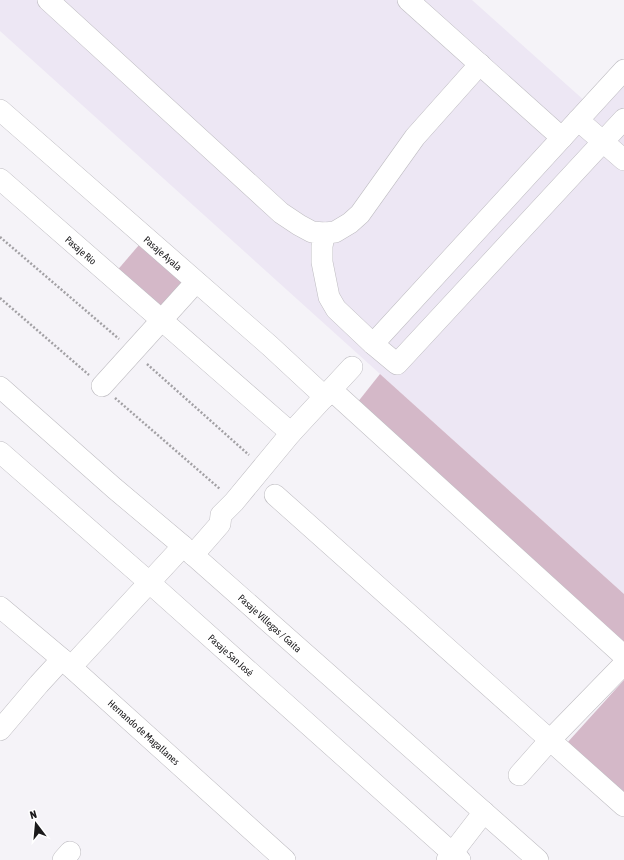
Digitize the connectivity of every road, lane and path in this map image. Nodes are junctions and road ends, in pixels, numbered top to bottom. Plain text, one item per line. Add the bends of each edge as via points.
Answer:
1 (408, 0) edge
2 (53, 2) edge
3 (480, 64) junction
4 (624, 70) edge
5 (2, 117) edge
6 (624, 119) edge
7 (578, 120) junction
8 (562, 138) junction
9 (603, 142) junction
10 (624, 160) edge
11 (0, 179) edge
12 (325, 233) junction
13 (196, 282) junction
14 (162, 320) junction
15 (373, 344) junction
16 (352, 368) dead end
17 (102, 386) dead end
18 (0, 387) edge
19 (328, 394) junction
20 (291, 433) junction
21 (0, 452) edge
22 (275, 495) dead end
23 (188, 551) junction
24 (150, 583) junction
25 (0, 607) edge
26 (624, 656) edge
27 (66, 663) junction
28 (624, 664) edge
29 (0, 730) edge
30 (550, 740) junction
31 (519, 775) dead end
32 (624, 806) edge
33 (484, 812) junction
34 (453, 858) edge
35 (285, 860) edge
36 (538, 860) edge

1 - 3 street
2 - 12 street via 280,213 312,232
3 - 8 street
3 - 12 street via 415,137 360,214 336,232
4 - 7 street
5 - 13 street, Pasaje Ayala
6 - 9 street
7 - 8 street
7 - 9 street
8 - 15 street
9 - 10 street
9 - 15 street via 397,364
11 - 14 street, Pasaje Rio
12 - 15 street via 322,262 329,297 336,309
13 - 14 street
13 - 19 street, Pasaje Ayala
14 - 17 street
14 - 20 street, Pasaje Rio
16 - 19 street
18 - 23 street, Pasaje Villegas / Gaita
19 - 20 street
19 - 26 street, Pasaje Ayala via 342,399
20 - 23 street via 221,515 220,524
21 - 24 street, Pasaje San José
22 - 30 street
23 - 24 street
23 - 33 street, Pasaje Villegas / Gaita
24 - 27 street
24 - 34 street, Pasaje San José
25 - 27 street, Hernando de Magallanes
27 - 29 street via 39,684
27 - 35 street, Hernando de Magallanes
28 - 30 street
30 - 31 street
30 - 32 street
33 - 34 street
33 - 36 street, Pasaje Villegas / Gaita

